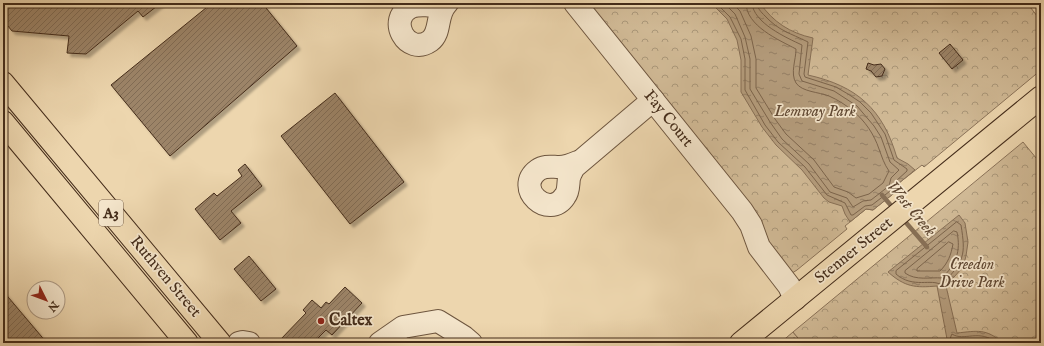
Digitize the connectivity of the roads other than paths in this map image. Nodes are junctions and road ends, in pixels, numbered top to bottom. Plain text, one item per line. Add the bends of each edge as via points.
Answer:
1 (575, 3) edge
2 (3, 83) edge
3 (1041, 97) edge
4 (653, 100) junction
5 (3, 122) edge
6 (580, 161) dead end
7 (794, 299) junction
8 (187, 343) edge
9 (220, 343) edge
10 (239, 343) edge
11 (249, 343) edge
12 (380, 343) edge
13 (470, 343) edge
14 (741, 343) edge

1 - 4 street, Fay Court
2 - 9 main road, Ruthven Street / A3
3 - 7 main road, Stenner Street
4 - 6 street
4 - 7 street, Fay Court via 742,211 751,225 761,263 782,291
5 - 8 main road, Ruthven Street / A3
7 - 14 main road, Stenner Street
10 - 11 street
12 - 13 street via 403,327 438,321

